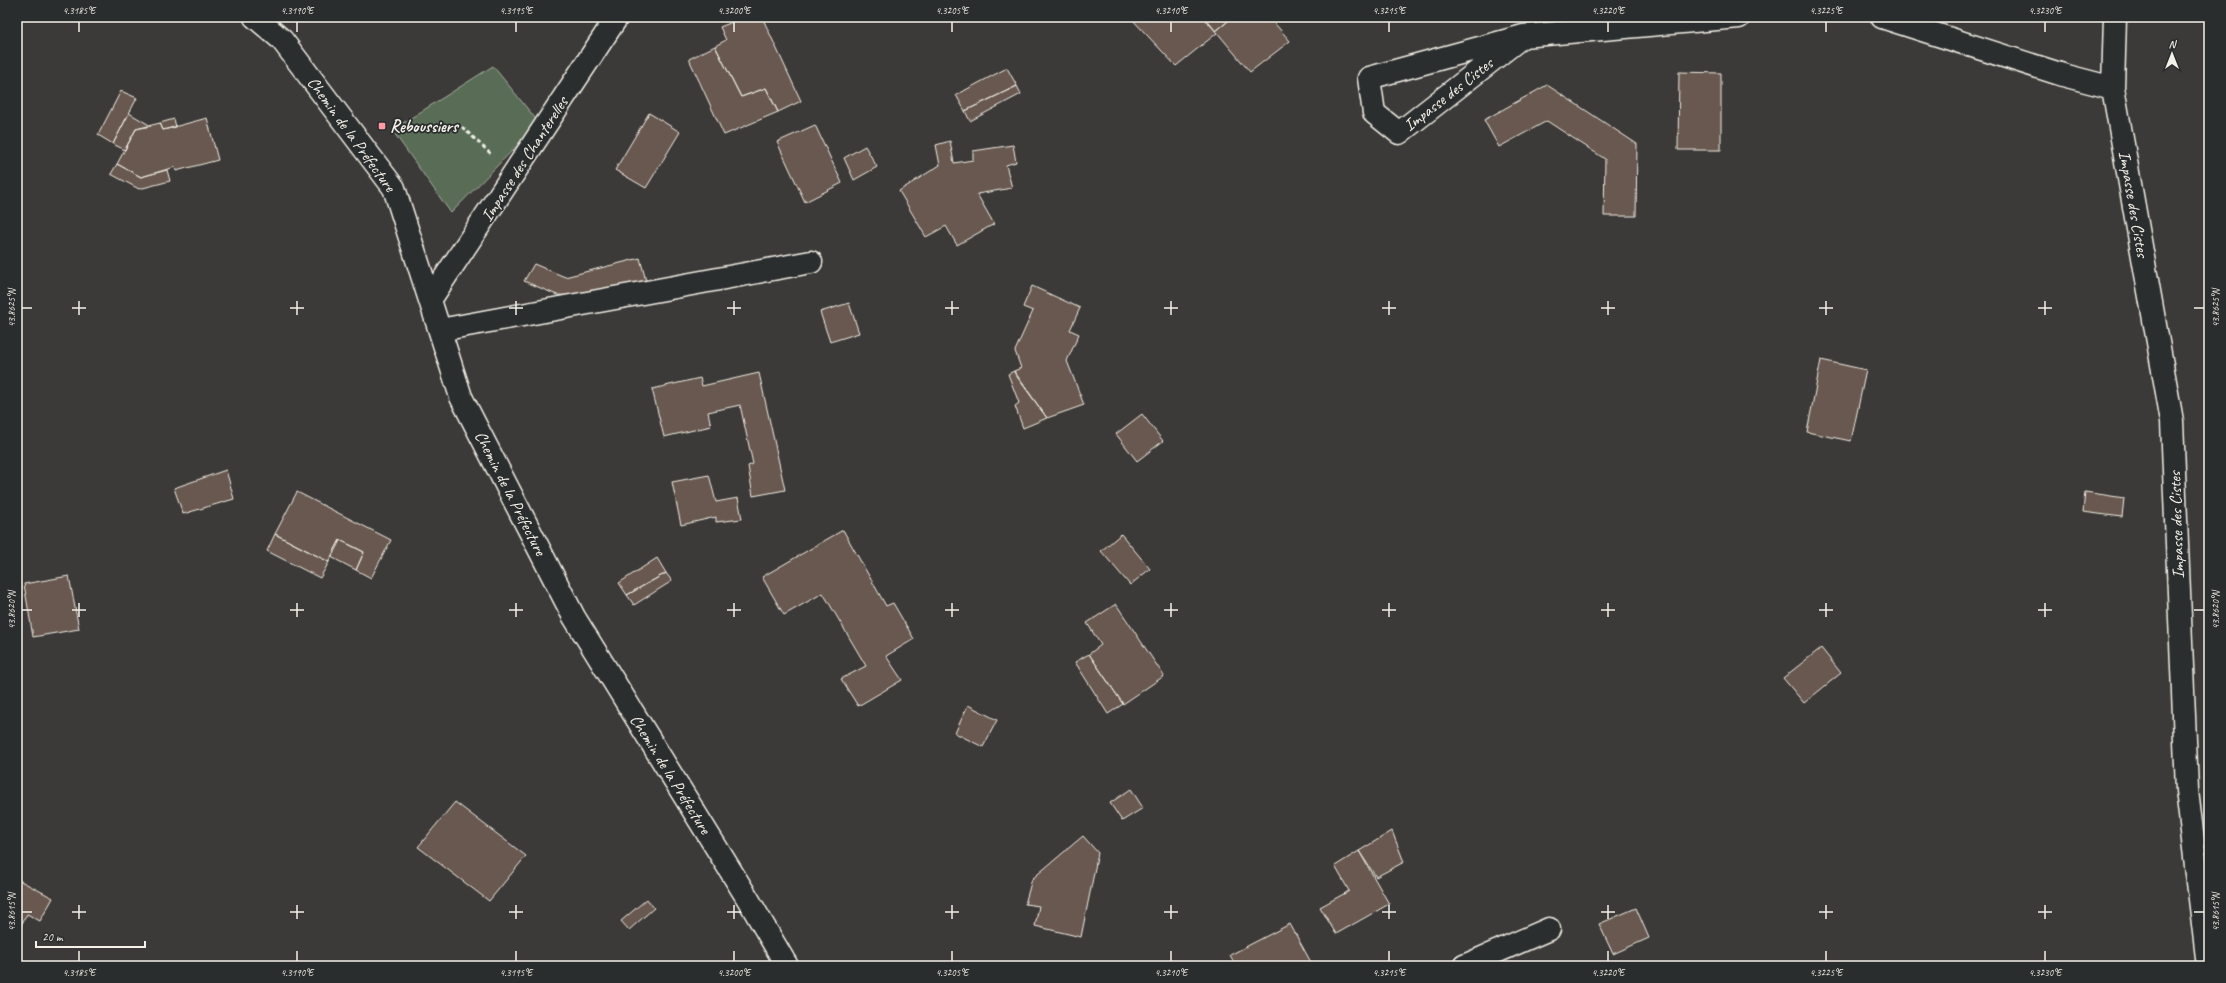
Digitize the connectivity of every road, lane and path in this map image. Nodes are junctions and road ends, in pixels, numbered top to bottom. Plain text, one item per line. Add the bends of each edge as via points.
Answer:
1 (255, 17) edge
2 (617, 17) edge
3 (1739, 17) edge
4 (1882, 17) edge
5 (2115, 17) edge
6 (1524, 36) junction
7 (2113, 88) junction
8 (462, 127) dead end
9 (513, 174) junction
10 (811, 262) dead end
11 (430, 300) junction
12 (440, 330) junction
13 (1549, 929) dead end
14 (788, 966) edge
15 (1464, 966) edge
16 (2208, 966) edge

1 - 11 street, Chemin de la Préfecture via 282,40 394,188
2 - 9 street, Impasse des Chanterelles
3 - 6 street, Impasse des Cistes
4 - 7 street via 2063,76
5 - 7 street, Impasse des Cistes
6 - 6 street, Impasse des Cistes via 1369,78 1374,113 1399,133
7 - 16 street, Impasse des Cistes via 2172,421 2187,790
8 - 9 path
9 - 11 street, Impasse des Chanterelles
10 - 12 street
11 - 12 street, Chemin de la Préfecture
12 - 14 street, Chemin de la Préfecture via 461,397 574,617
13 - 15 street

